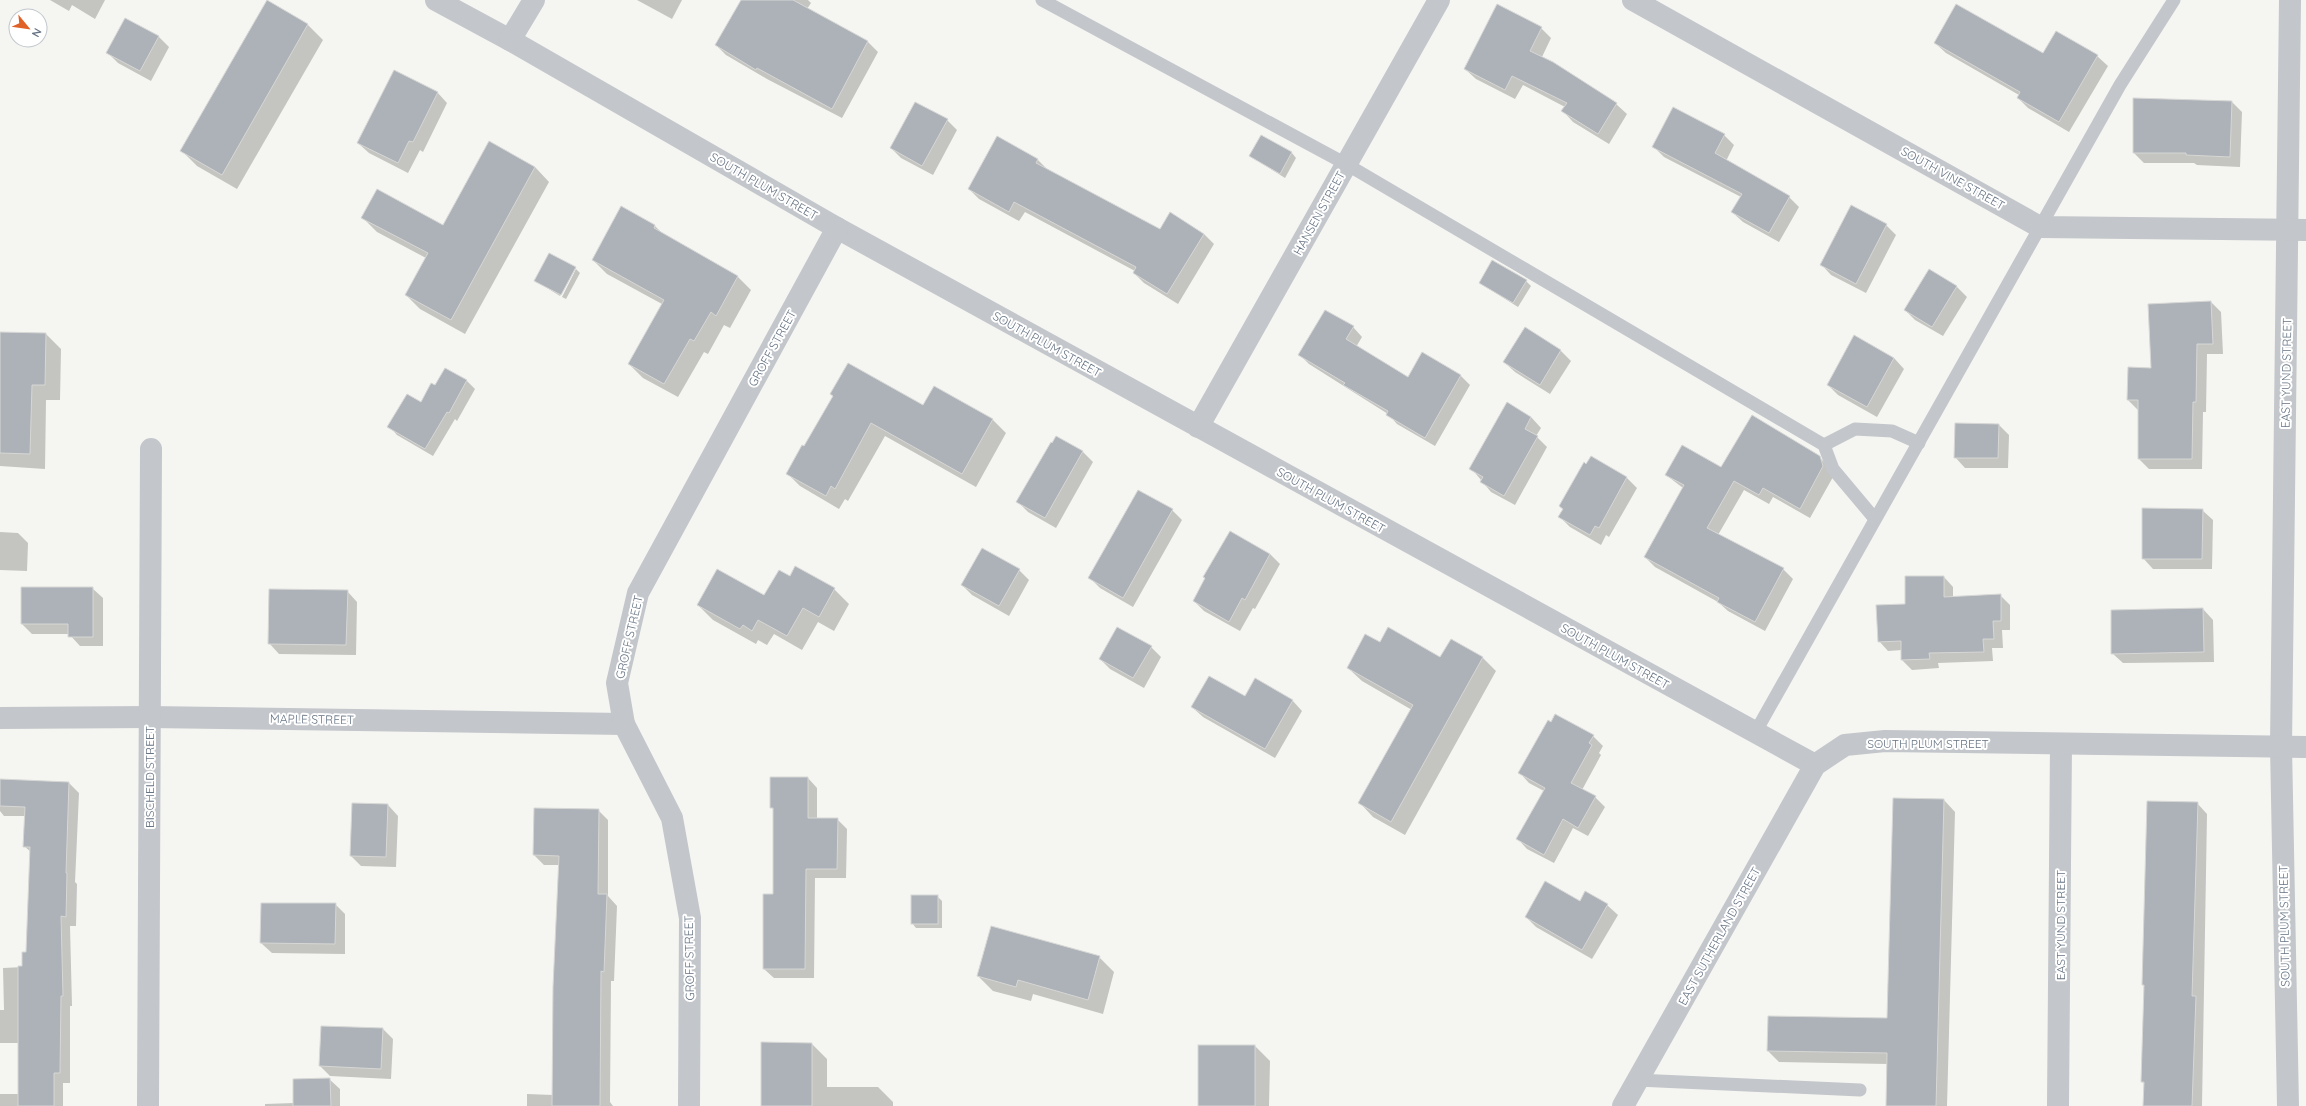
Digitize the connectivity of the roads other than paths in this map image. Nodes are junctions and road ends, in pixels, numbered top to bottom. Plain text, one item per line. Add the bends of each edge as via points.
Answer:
1 (436, 0) edge
2 (534, 0) edge
3 (1042, 0) edge
4 (1439, 0) edge
5 (1633, 0) edge
6 (2174, 0) edge
7 (2290, 0) edge
8 (510, 40) junction
9 (1346, 164) junction
10 (2040, 227) junction
11 (837, 228) junction
12 (2297, 230) edge
13 (1198, 427) junction
14 (1918, 443) junction
15 (1824, 445) junction
16 (151, 449) dead end
17 (1876, 519) junction
18 (150, 717) junction
19 (0, 718) edge
20 (624, 724) junction
21 (1755, 733) junction
22 (2061, 744) junction
23 (2281, 746) junction
24 (2306, 746) edge
25 (1815, 765) junction
26 (1637, 1080) junction
27 (1860, 1090) dead end
28 (148, 1106) edge
29 (689, 1106) edge
30 (1623, 1106) edge
31 (2058, 1106) edge
32 (2288, 1106) edge

1 - 8 street, SOUTH PLUM STREET
2 - 8 street
3 - 9 lane
4 - 9 street, HANSEN STREET
5 - 10 street, SOUTH VINE STREET
6 - 10 lane via 2120,85
7 - 12 street, EAST YUND STREET
8 - 11 street, SOUTH PLUM STREET
9 - 13 street, HANSEN STREET
9 - 15 lane
10 - 12 street, SOUTH VINE STREET
10 - 14 lane
11 - 13 street, SOUTH PLUM STREET
11 - 20 street, GROFF STREET via 638,594 617,682
12 - 23 street, EAST YUND STREET
13 - 21 street, SOUTH PLUM STREET
14 - 15 lane via 1892,431 1855,429
14 - 17 lane
15 - 17 lane via 1833,469
16 - 18 street, BISCHELD STREET
17 - 21 lane
18 - 19 street, MAPLE STREET
18 - 20 street, MAPLE STREET
18 - 28 street, BISCHELD STREET
20 - 29 street, GROFF STREET via 672,818 690,918
21 - 25 street, SOUTH PLUM STREET
22 - 23 street, SOUTH PLUM STREET
22 - 25 street, SOUTH PLUM STREET via 1885,741 1845,745
22 - 31 street, EAST YUND STREET
23 - 24 street, SOUTH PLUM STREET
23 - 32 street, SOUTH PLUM STREET
25 - 26 street, EAST SUTHERLAND STREET
26 - 27 lane
26 - 30 street, EAST SUTHERLAND STREET

